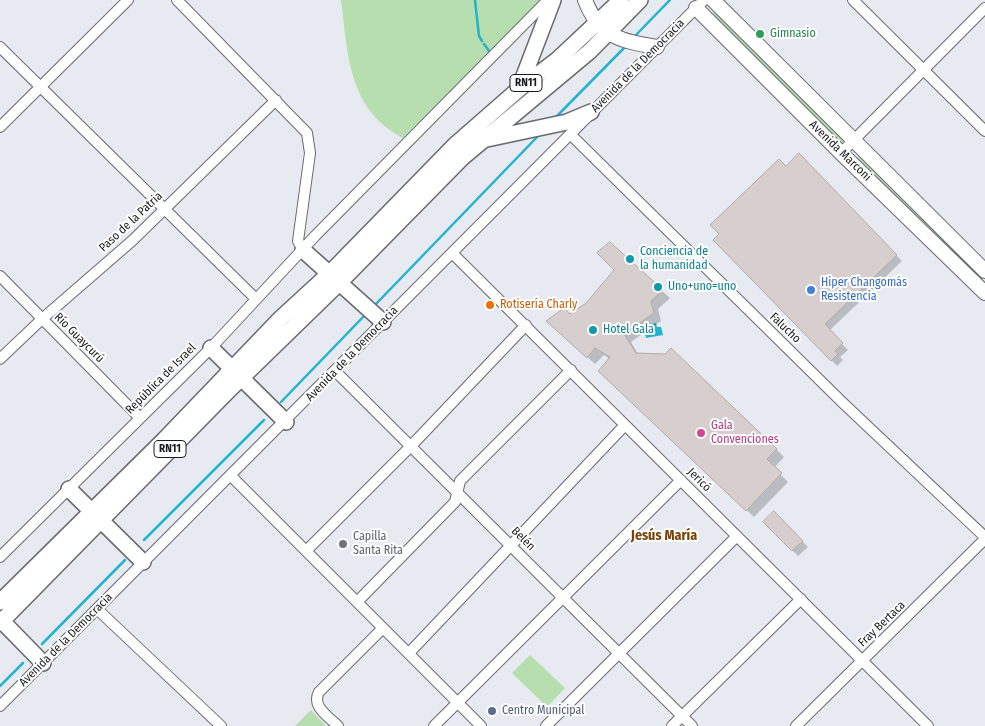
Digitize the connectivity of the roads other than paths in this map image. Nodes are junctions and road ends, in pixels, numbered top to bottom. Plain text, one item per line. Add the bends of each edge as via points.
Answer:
1 (128, 0) edge
2 (177, 0) edge
3 (548, 0) edge
4 (554, 0) edge
5 (585, 0) edge
6 (621, 0) edge
7 (640, 0) edge
8 (713, 0) edge
9 (853, 0) edge
10 (700, 4) edge
11 (985, 8) edge
12 (603, 29) junction
13 (657, 47) junction
14 (0, 48) edge
15 (924, 70) junction
16 (41, 87) junction
17 (518, 89) junction
18 (276, 100) junction
19 (592, 112) junction
20 (0, 127) edge
21 (985, 131) edge
22 (570, 134) junction
23 (483, 139) junction
24 (853, 139) junction
25 (841, 153) junction
26 (163, 210) junction
27 (303, 250) junction
28 (452, 253) junction
29 (984, 267) edge
30 (0, 276) edge
31 (335, 277) junction
32 (972, 280) junction
33 (985, 293) edge
34 (256, 299) junction
35 (42, 319) junction
36 (383, 322) junction
37 (526, 325) junction
38 (211, 348) junction
39 (0, 358) edge
40 (571, 370) junction
41 (336, 371) junction
42 (236, 374) junction
43 (140, 418) junction
44 (286, 422) junction
45 (625, 424) junction
46 (411, 446) junction
47 (230, 476) junction
48 (681, 480) junction
49 (69, 489) junction
50 (458, 492) junction
51 (96, 516) junction
52 (737, 536) junction
53 (985, 538) edge
54 (512, 546) junction
55 (306, 550) junction
56 (0, 555) edge
57 (143, 562) junction
58 (563, 597) junction
59 (801, 599) junction
60 (0, 602) edge
61 (357, 602) junction
62 (97, 609) junction
63 (1, 621) edge
64 (383, 628) junction
65 (619, 653) junction
66 (409, 654) junction
67 (862, 661) junction
68 (42, 663) junction
69 (458, 702) junction
70 (0, 706) edge
71 (682, 716) junction
72 (802, 724) edge
73 (218, 725) edge
74 (338, 726) edge
75 (434, 726) edge
76 (482, 726) edge
77 (546, 726) edge
78 (672, 726) edge
79 (692, 726) edge
80 (928, 726) edge

1 - 16 street
2 - 18 street
3 - 27 street, República de Israel
4 - 17 highway
5 - 12 main road via 590,13
6 - 12 highway, RN11
7 - 12 highway, RN11
8 - 24 main road, Avenida Marconi
9 - 15 street
10 - 13 street, Avenida de la Democracia
10 - 25 main road, Avenida Marconi
11 - 15 street
12 - 13 main road via 626,42
12 - 17 highway, RN11
12 - 23 highway, RN11
13 - 19 street, Avenida de la Democracia
14 - 16 street
15 - 21 street
15 - 24 street
16 - 20 street
16 - 26 street
17 - 31 highway, RN11 via 455,145
18 - 26 street, Paso de la Patria
18 - 27 street via 307,134 310,154 298,241
19 - 22 street, Avenida de la Democracia
19 - 23 highway via 567,122
22 - 28 street, Avenida de la Democracia
22 - 53 street, Falucho
23 - 31 highway, RN11
24 - 25 street
24 - 29 main road, Avenida Marconi
25 - 32 main road, Avenida Marconi
26 - 34 street
26 - 35 street, Paso de la Patria
27 - 31 highway
27 - 34 street, República de Israel
28 - 36 street, Avenida de la Democracia
28 - 37 street, Jericó
29 - 32 street
30 - 35 street, Río Guaycurú
31 - 36 highway
31 - 42 highway, RN11
32 - 33 main road, Avenida Marconi
34 - 38 street, República de Israel
35 - 39 street, Paso de la Patria
35 - 43 street, Río Guaycurú
36 - 41 street, Avenida de la Democracia
37 - 40 street, Jericó
37 - 46 street
38 - 42 highway
38 - 43 street, República de Israel
40 - 45 street, Jericó
40 - 50 street via 460,481
41 - 44 street, Avenida de la Democracia
41 - 46 street, Belén
42 - 44 highway
42 - 51 highway, RN11
43 - 49 street, República de Israel
44 - 47 street, Avenida de la Democracia
45 - 48 street, Jericó
45 - 54 street
46 - 50 street, Belén
46 - 55 street
47 - 55 street
47 - 57 street, Avenida de la Democracia
48 - 52 street, Jericó
48 - 58 street
49 - 51 highway
49 - 56 street, República de Israel
50 - 54 street, Belén
50 - 61 street via 454,502
51 - 57 highway
51 - 60 highway, RN11
51 - 63 highway, RN11
52 - 59 street, Jericó
52 - 65 street
53 - 67 street, Fray Bertaca
54 - 58 street, Belén
54 - 66 street
55 - 61 street
57 - 62 street, Avenida de la Democracia
58 - 65 street, Belén
58 - 69 street
59 - 67 street, Jericó
59 - 71 street
61 - 64 street
62 - 68 street, Avenida de la Democracia
62 - 73 street
63 - 68 highway
64 - 66 street
64 - 74 street via 316,698 317,705
65 - 71 street, Belén
65 - 77 street
66 - 69 street
67 - 72 street, Fray Bertaca
67 - 80 street, Jericó
68 - 70 street, Avenida de la Democracia
69 - 75 street
69 - 76 street
71 - 78 street
71 - 79 street, Belén

